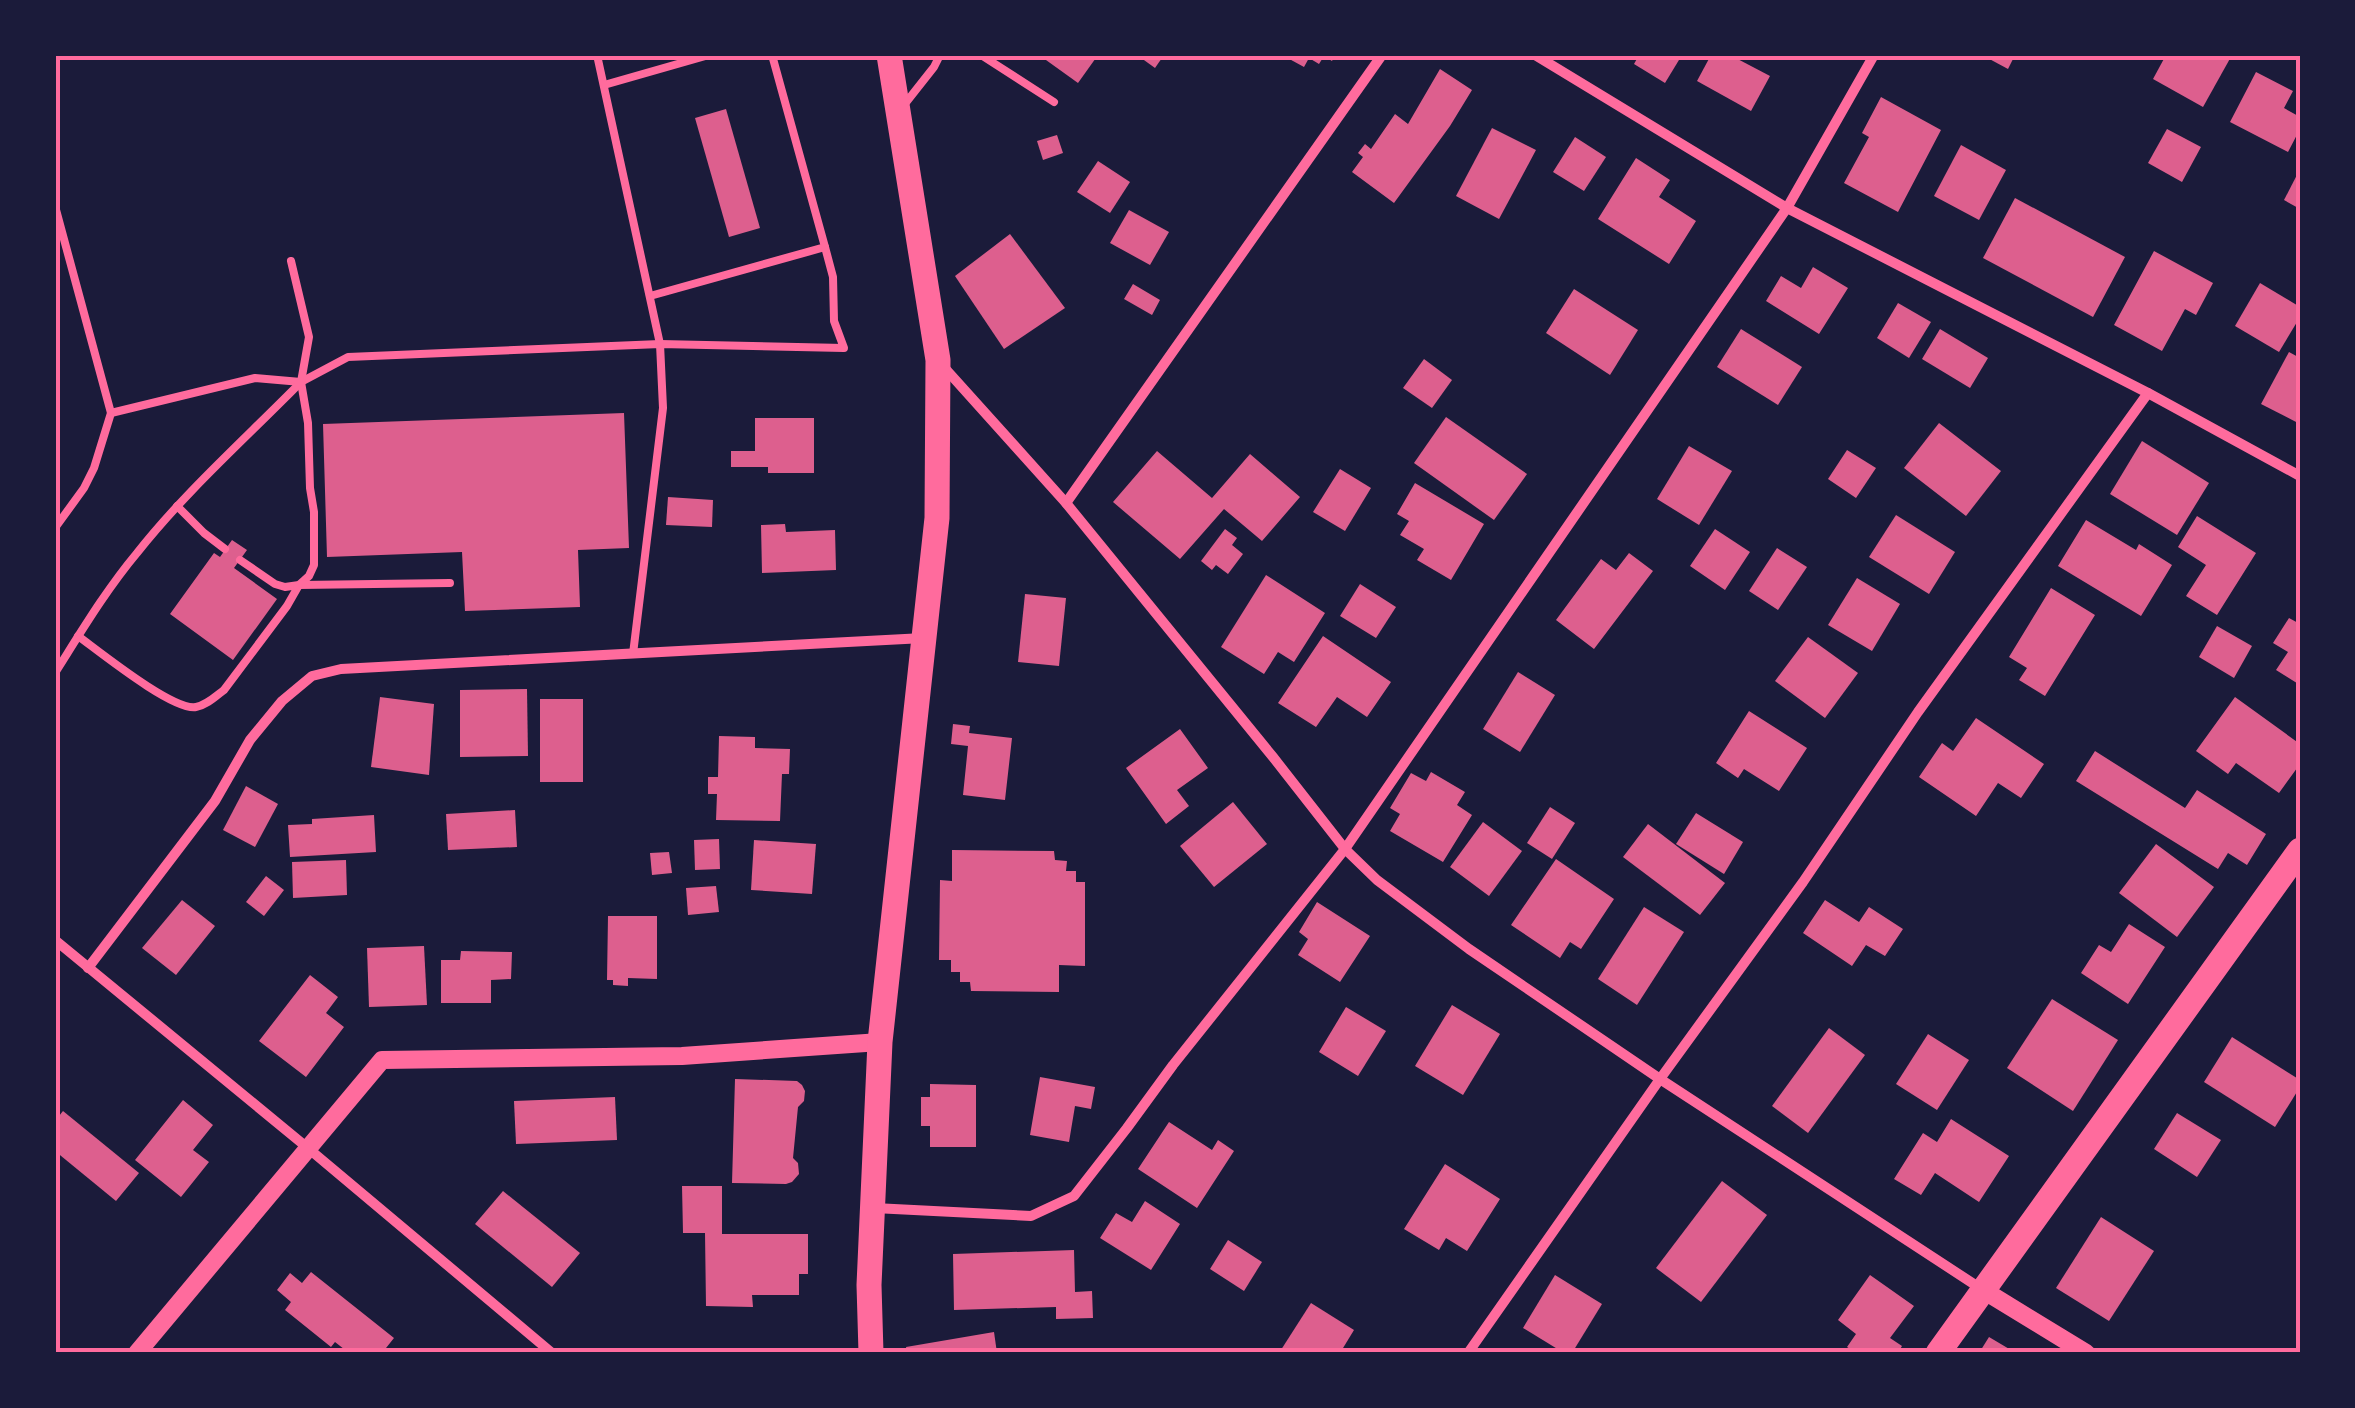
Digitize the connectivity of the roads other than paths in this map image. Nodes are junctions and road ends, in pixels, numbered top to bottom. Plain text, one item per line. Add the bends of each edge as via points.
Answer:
1 (597, 55) edge
2 (710, 55) edge
3 (772, 55) edge
4 (889, 55) edge
5 (940, 55) edge
6 (982, 55) edge
7 (1382, 55) edge
8 (1535, 55) edge
9 (1874, 55) edge
10 (604, 84) junction
11 (1054, 102) dead end
12 (898, 112) junction
13 (55, 206) edge
14 (1787, 208) junction
15 (825, 247) junction
16 (291, 261) dead end
17 (650, 296) junction
18 (660, 344) junction
19 (938, 360) junction
20 (301, 382) junction
21 (2148, 393) junction
22 (111, 413) junction
23 (2300, 476) edge
24 (1066, 503) junction
25 (177, 506) junction
26 (55, 528) edge
27 (225, 549) dead end
28 (240, 560) dead end
29 (450, 583) dead end
30 (298, 585) junction
31 (78, 636) junction
32 (924, 638) junction
33 (633, 654) junction
34 (55, 673) edge
35 (1345, 849) junction
36 (2300, 850) edge
37 (55, 940) edge
38 (65, 948) junction
39 (55, 959) edge
40 (88, 968) junction
41 (880, 1042) junction
42 (1660, 1079) junction
43 (309, 1149) junction
44 (872, 1208) junction
45 (1982, 1290) junction
46 (136, 1353) edge
47 (552, 1353) edge
48 (871, 1353) edge
49 (1468, 1353) edge
50 (1938, 1353) edge
51 (2086, 1353) edge

1 - 10 lane
2 - 10 lane
3 - 15 lane
4 - 12 main road
5 - 12 lane
6 - 11 lane
7 - 24 street
8 - 14 street
9 - 14 street
10 - 17 lane
12 - 19 main road
13 - 22 lane
14 - 21 street
14 - 35 street
15 - 17 lane
15 - 18 lane via 844,348
16 - 20 lane via 309,337
17 - 18 lane
18 - 20 lane via 348,357
18 - 33 lane via 663,408
19 - 24 street
19 - 32 main road via 937,518
20 - 22 lane via 255,378
20 - 25 lane
20 - 30 lane via 314,565
21 - 23 street
21 - 42 street
22 - 26 lane via 94,468
24 - 35 street
25 - 27 lane
25 - 31 lane
28 - 30 lane via 275,584
29 - 30 lane
30 - 31 lane via 224,690 196,708 161,694
31 - 34 lane
32 - 33 street
32 - 41 main road
33 - 40 street via 312,676 250,740 215,801
35 - 42 street via 1469,949
35 - 44 street via 1074,1196 1031,1216
36 - 45 main road
37 - 38 street
38 - 39 lane
38 - 40 street
40 - 43 street
41 - 43 street via 682,1056 382,1060
41 - 44 main road
42 - 45 street
42 - 49 street
43 - 46 street
43 - 47 street
44 - 48 main road
45 - 50 main road
45 - 51 street

